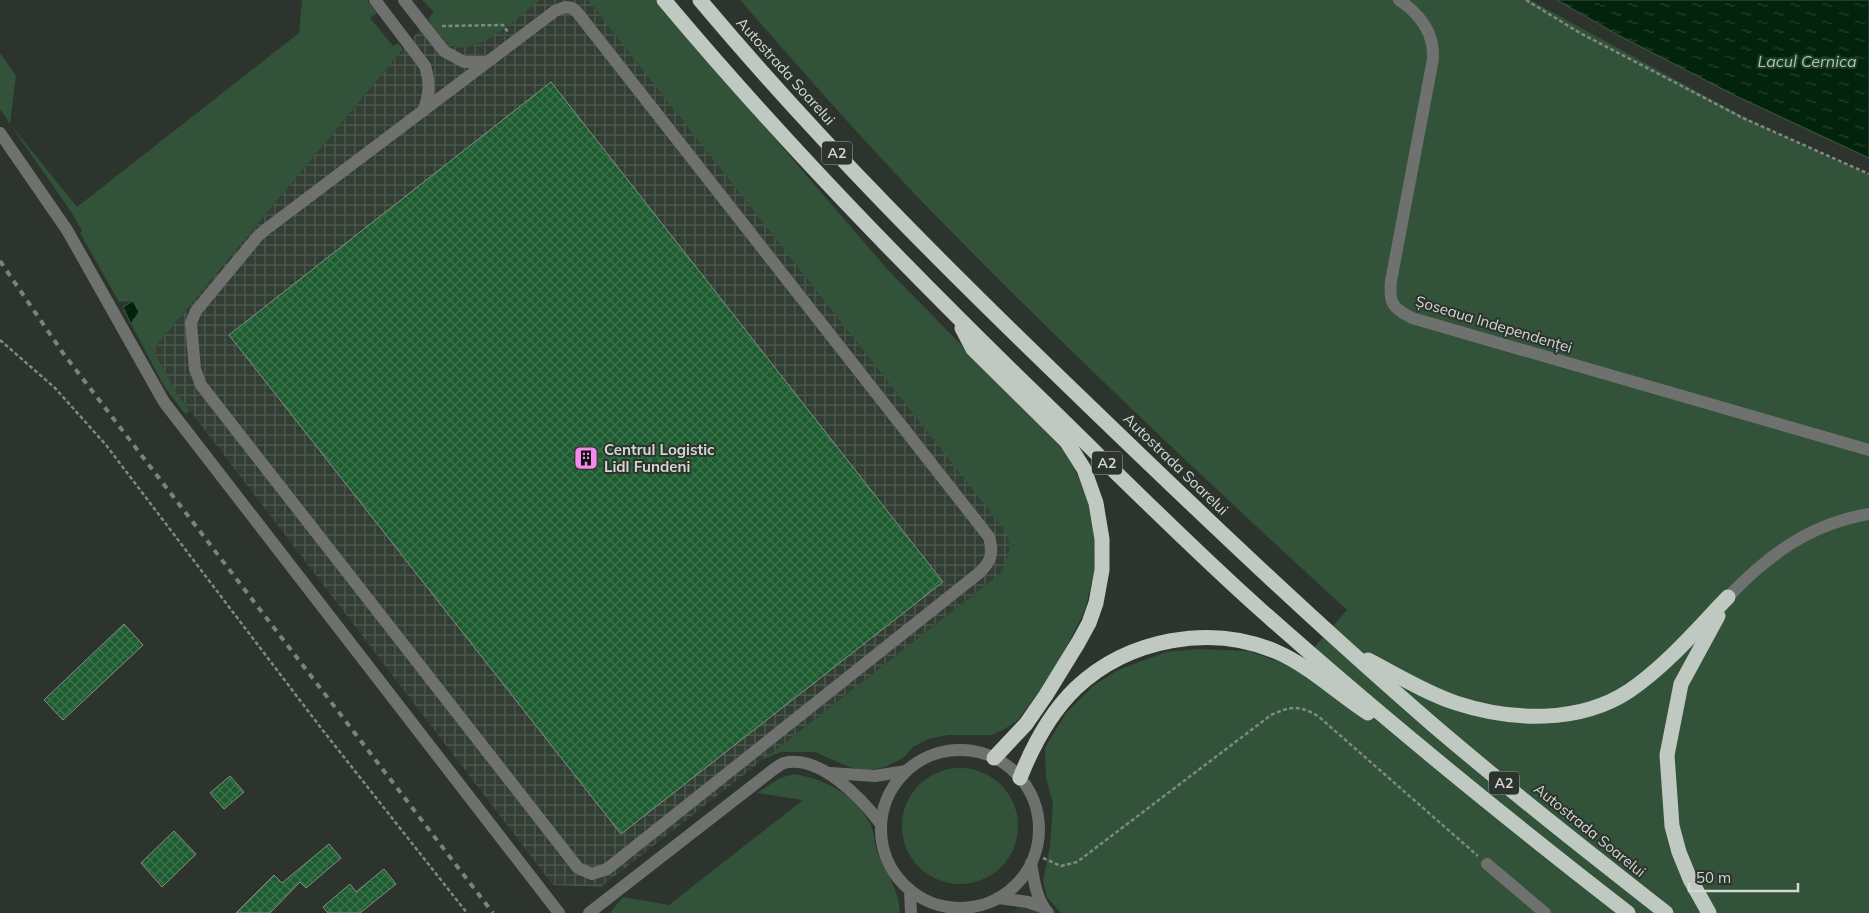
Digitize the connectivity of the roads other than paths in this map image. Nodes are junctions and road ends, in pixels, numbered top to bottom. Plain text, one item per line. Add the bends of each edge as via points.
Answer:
1 (375, 0) edge
2 (404, 0) edge
3 (664, 0) edge
4 (700, 0) edge
5 (1399, 0) edge
6 (487, 62) junction
7 (423, 111) junction
8 (0, 133) edge
9 (955, 316) junction
10 (1869, 450) edge
11 (1869, 514) edge
12 (1728, 597) junction
13 (1346, 649) junction
14 (1416, 744) junction
15 (994, 758) junction
16 (906, 771) junction
17 (827, 772) junction
18 (1020, 778) junction
19 (881, 824) junction
20 (1033, 859) junction
21 (1486, 864) road end
22 (910, 890) junction
23 (998, 898) junction
24 (951, 910) edge
25 (1045, 910) edge
26 (559, 913) edge
27 (589, 913) edge
28 (911, 913) edge
29 (1545, 913) edge
30 (1628, 913) edge
31 (1666, 913) edge
32 (1710, 913) edge

1 - 7 street via 425,66 429,89
2 - 6 street via 453,57 464,62
3 - 9 highway, A2 via 787,141
4 - 13 highway, Autostrada Soarelui / A2 via 858,175 980,300
5 - 10 street, Șoseaua Independenței via 1427,29 1432,41 1433,60 1391,282 1392,304 1400,312
6 - 7 street
6 - 7 street via 559,8 572,8 577,12 989,537 992,547 992,557 979,574 600,872 592,874 578,868 197,377 192,316 258,236
8 - 26 street via 67,230 164,402
9 - 14 highway, A2 via 1260,609
9 - 15 highway via 973,349 1067,442 1084,469 1096,503 1102,539 1102,570 1089,623 1036,709
11 - 12 street via 1819,528 1782,548
12 - 13 highway via 1673,655 1628,692 1609,702 1557,715 1502,715 1455,703
12 - 32 highway via 1681,684 1667,755 1672,826 1679,852
13 - 31 highway, Autostrada Soarelui / A2 via 1485,768
14 - 18 highway via 1350,700 1307,666 1277,651 1232,639 1171,640 1114,661 1076,688 1037,738
14 - 30 highway, A2
15 - 16 street via 971,751 948,751 925,758
15 - 18 street
16 - 17 street via 875,776
16 - 19 street via 884,804
17 - 19 street via 859,797
17 - 27 street via 798,763 784,763 774,768
18 - 20 street via 1031,795 1037,814 1039,835
19 - 22 street via 887,860
20 - 23 street via 1023,877
20 - 25 street via 1034,881
21 - 29 street
22 - 24 street
22 - 28 street
23 - 24 street via 978,906
23 - 25 street via 1028,902

